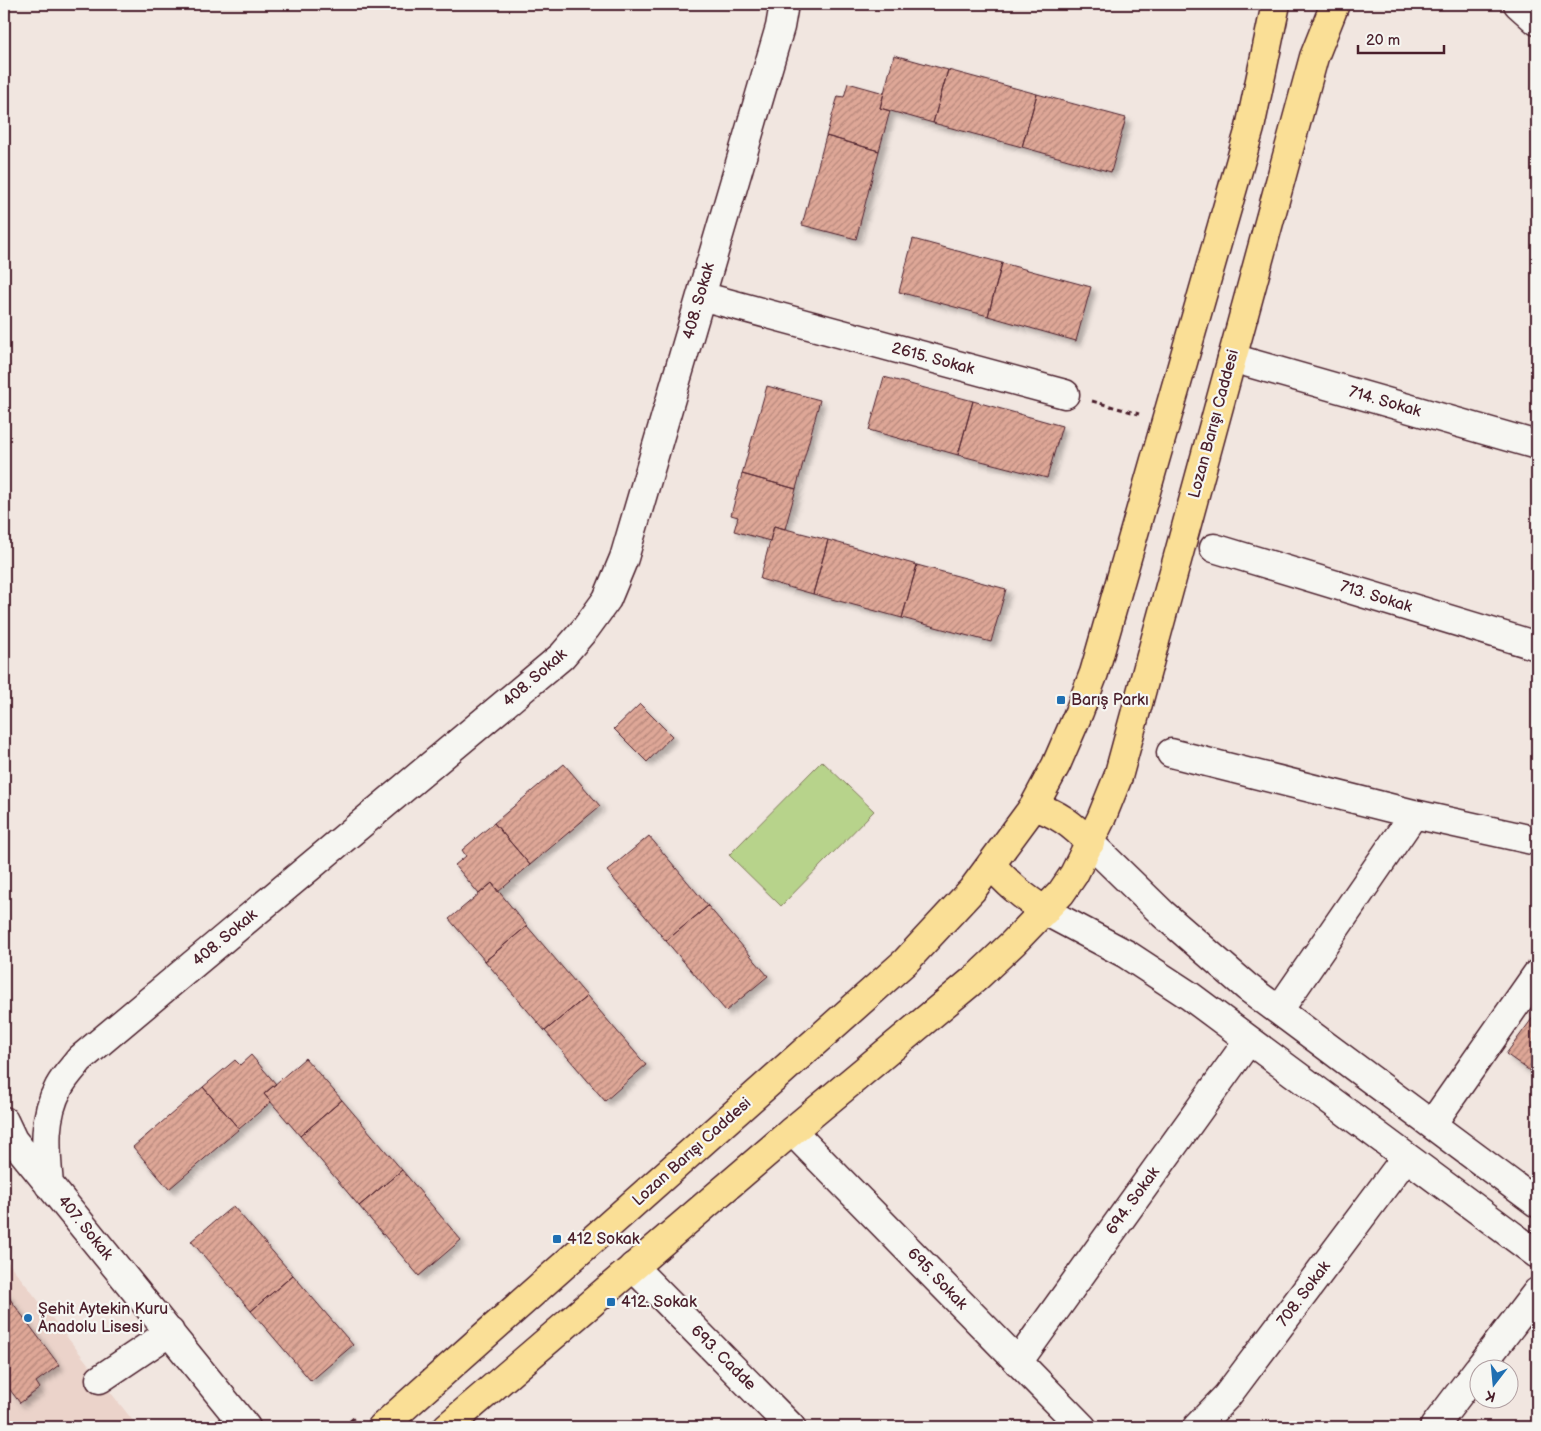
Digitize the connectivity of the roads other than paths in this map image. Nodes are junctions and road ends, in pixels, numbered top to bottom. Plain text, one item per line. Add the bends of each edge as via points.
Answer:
1 (784, 4) edge
2 (1276, 4) edge
3 (1335, 4) edge
4 (1518, 4) edge
5 (1537, 20) edge
6 (701, 296) junction
7 (1232, 358) junction
8 (1065, 394) road end
9 (1537, 445) edge
10 (1214, 548) dead end
11 (1537, 646) edge
12 (1171, 753) dead end
13 (1034, 806) junction
14 (1414, 814) junction
15 (1537, 841) edge
16 (1090, 843) junction
17 (991, 864) junction
18 (1046, 910) junction
19 (1537, 974) edge
20 (1279, 1010) junction
21 (1249, 1040) junction
22 (4, 1121) edge
23 (1432, 1124) junction
24 (792, 1131) junction
25 (1406, 1157) junction
26 (49, 1185) junction
27 (1537, 1203) edge
28 (1537, 1254) edge
29 (633, 1267) junction
30 (1537, 1292) edge
31 (170, 1332) junction
32 (1487, 1358) edge
33 (1018, 1362) junction
34 (100, 1379) dead end
35 (1468, 1383) edge
36 (246, 1427) edge
37 (382, 1427) edge
38 (447, 1427) edge
39 (791, 1427) edge
40 (1082, 1427) edge
41 (1198, 1427) edge
42 (1434, 1427) edge

1 - 6 street, 408. Sokak via 780,28
2 - 13 main road, Lozan Barışı Caddesi via 1250,128 1094,673 1056,765
3 - 7 main road, Lozan Barışı Caddesi via 1314,57
4 - 5 street
6 - 8 street, 2615. Sokak
6 - 26 street, 408. Sokak via 624,558 607,599 586,628 562,656 534,680 80,1059 59,1087 48,1114 45,1145
7 - 9 street, 714. Sokak
7 - 16 main road, Lozan Barışı Caddesi via 1118,777
10 - 11 street, 713. Sokak
12 - 14 street
13 - 16 main road via 1054,813 1075,827
13 - 17 main road, Lozan Barışı Caddesi
14 - 15 street
14 - 20 street
16 - 18 main road, Lozan Barışı Caddesi via 1074,874
16 - 20 street via 1163,914 1247,987
17 - 18 main road via 1021,895
17 - 37 main road, Lozan Barışı Caddesi via 906,962
18 - 21 street via 1126,954
18 - 24 main road, Lozan Barışı Caddesi via 977,977
19 - 23 street
20 - 23 street
21 - 25 street
21 - 33 street, 694. Sokak
22 - 26 street, 407. Sokak via 13,1140
23 - 27 street
24 - 29 main road, Lozan Barışı Caddesi
24 - 33 street, 695. Sokak
25 - 28 street
25 - 41 street, 708. Sokak via 1227,1396
26 - 31 street, 407. Sokak
29 - 38 main road, Lozan Barışı Caddesi
29 - 39 street, 693. Cadde
30 - 32 street
31 - 34 street
31 - 36 street, 407. Sokak
33 - 40 street, 695. Sokak
35 - 42 street

